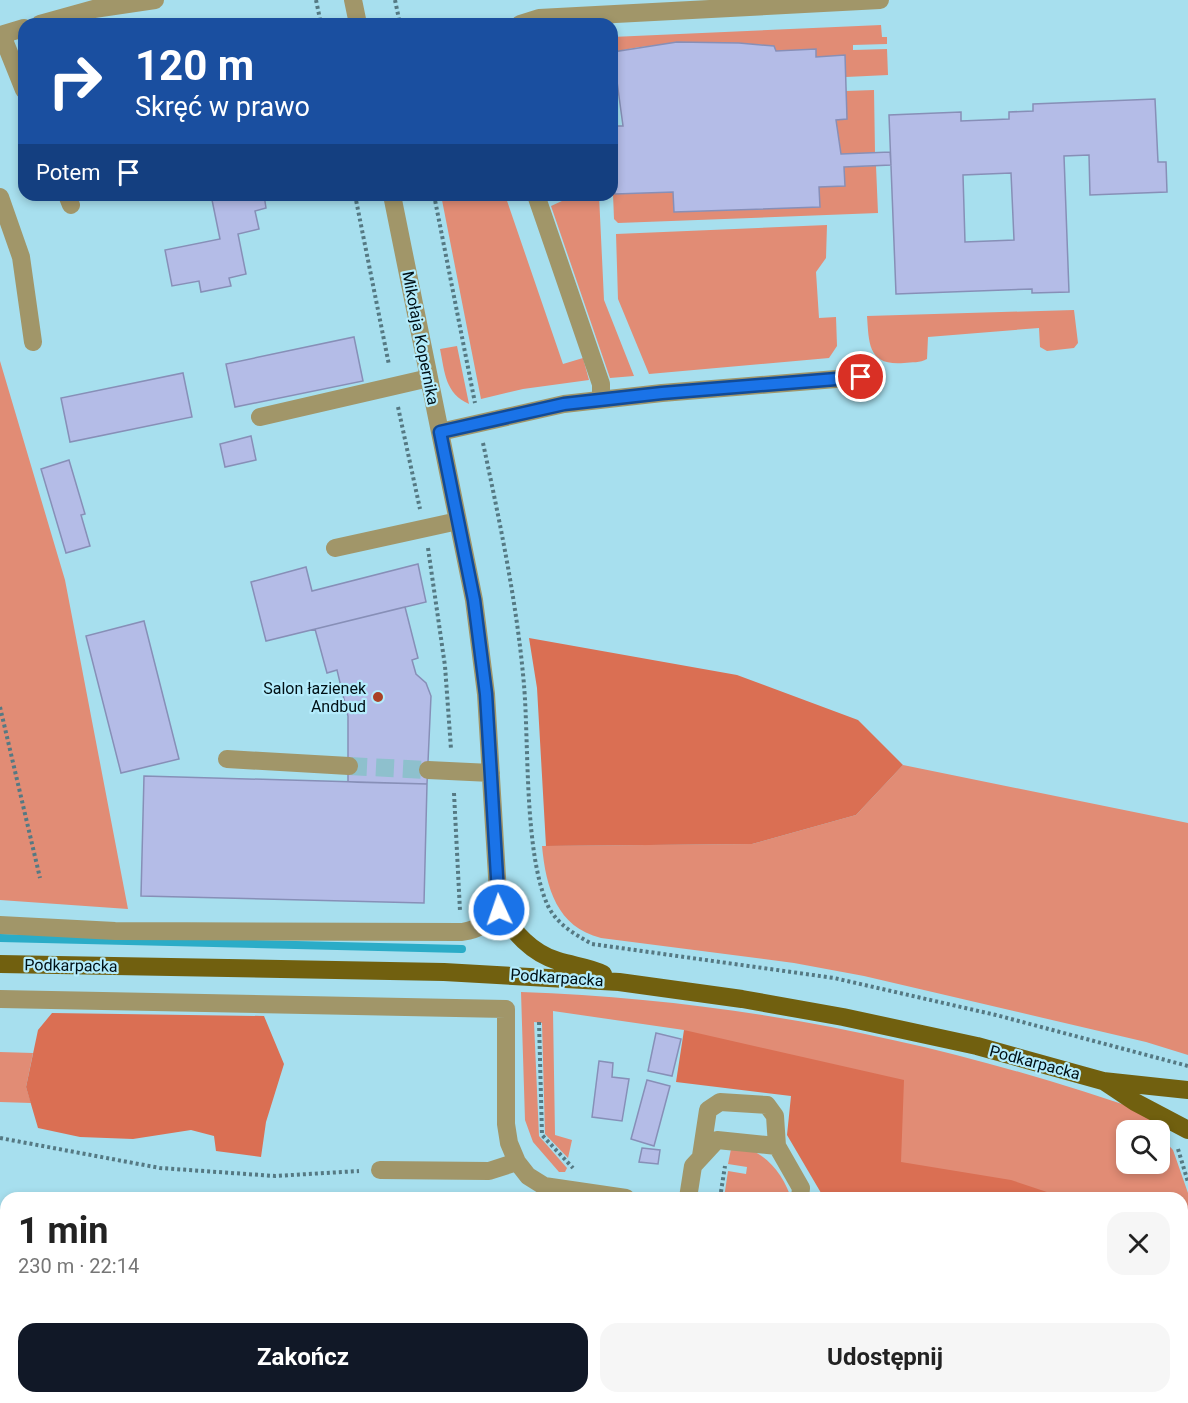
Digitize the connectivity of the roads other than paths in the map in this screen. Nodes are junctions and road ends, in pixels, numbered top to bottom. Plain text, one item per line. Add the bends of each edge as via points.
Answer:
1 (155, 0) edge
2 (353, 0) edge
3 (880, 0) edge
4 (62, 18) edge
5 (357, 18) edge
6 (539, 18) edge
7 (18, 30) edge
8 (1, 35) edge
9 (18, 76) edge
10 (0, 196) edge
11 (393, 201) edge
12 (538, 201) edge
13 (33, 342) dead end
14 (861, 377) dead end
15 (429, 378) junction
16 (601, 400) junction
17 (260, 417) dead end
18 (440, 432) junction
19 (458, 521) junction
20 (335, 548) dead end
21 (227, 759) dead end
22 (349, 766) tunnel mouth
23 (428, 770) tunnel mouth
24 (491, 773) junction
25 (499, 910) junction
26 (0, 925) edge
27 (0, 964) edge
28 (618, 982) junction
29 (0, 999) edge
30 (1103, 1081) junction
31 (1188, 1090) edge
32 (1188, 1130) edge
33 (777, 1146) junction
34 (701, 1156) junction
35 (517, 1162) junction
36 (380, 1170) road end
37 (584, 1192) edge
38 (689, 1192) edge
39 (801, 1192) edge

1 - 4 street
2 - 5 street
3 - 6 street
7 - 8 street
8 - 9 street
10 - 13 street via 21,257
11 - 15 street, Mikołaja Kopernika
12 - 16 street via 601,384
14 - 16 street
15 - 17 street
15 - 18 street, Mikołaja Kopernika
16 - 18 street via 564,404
18 - 19 street, Mikołaja Kopernika
19 - 20 street
19 - 24 street, Mikołaja Kopernika via 474,600
21 - 22 street
23 - 24 street
24 - 25 street, Mikołaja Kopernika
25 - 26 street via 478,929 462,932 115,931
25 - 28 main road via 521,939 539,952
27 - 28 main road, Podkarpacka via 488,974
28 - 30 main road, Podkarpacka via 843,1017 977,1046
29 - 35 street via 506,1009 506,1124
30 - 31 main road, Podkarpacka
30 - 32 main road, Podkarpacka
33 - 34 street via 717,1140
33 - 34 street via 775,1116 767,1105 720,1102 708,1110
33 - 39 street
34 - 38 street via 693,1166
35 - 36 street via 489,1170
35 - 37 street via 528,1176 544,1186

